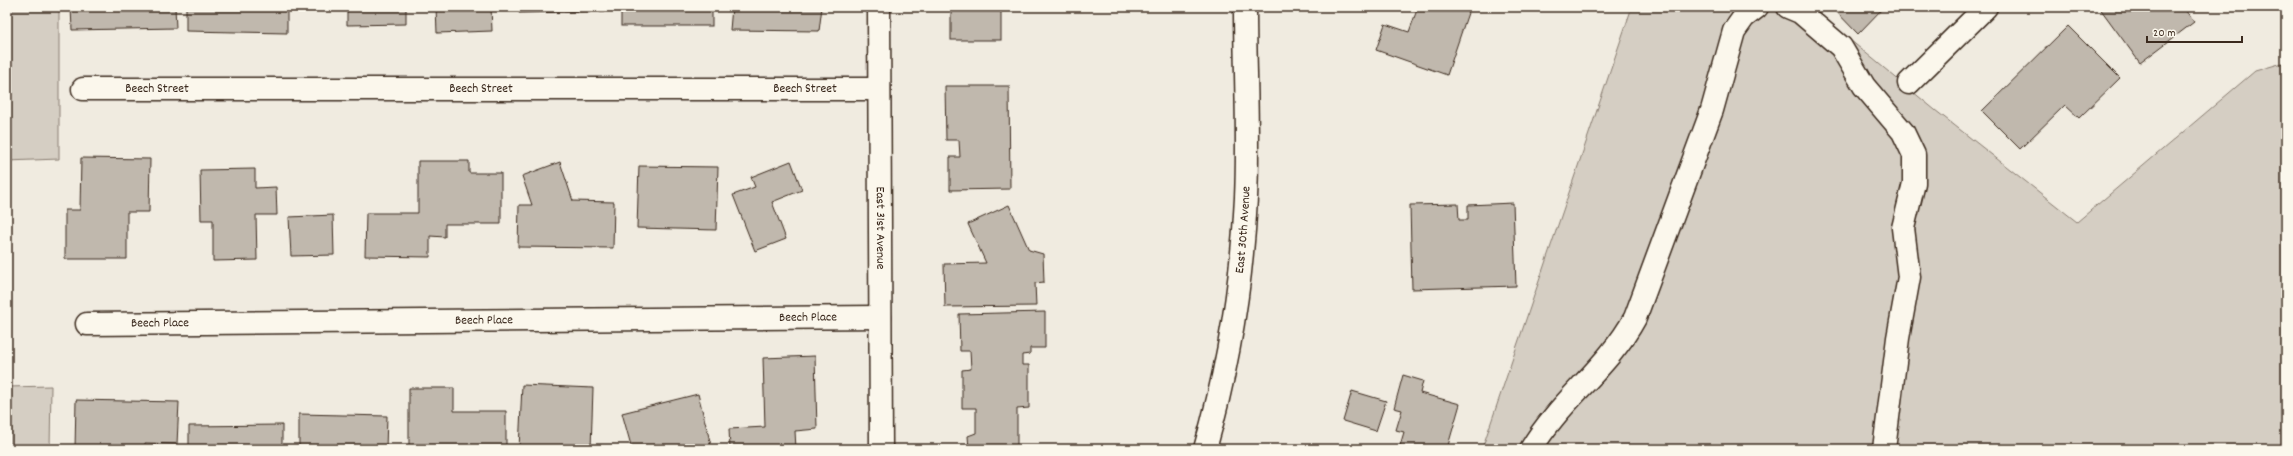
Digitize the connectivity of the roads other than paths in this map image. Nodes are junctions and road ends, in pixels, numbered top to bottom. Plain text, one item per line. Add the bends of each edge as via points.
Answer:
1 (879, 7) edge
2 (1245, 7) edge
3 (1757, 7) edge
4 (1788, 7) edge
5 (1986, 7) edge
6 (1909, 82) dead end
7 (83, 89) dead end
8 (879, 89) junction
9 (880, 317) junction
10 (87, 324) dead end
11 (881, 449) edge
12 (1205, 449) edge
13 (1531, 449) edge
14 (1884, 449) edge

1 - 8 street, East 31st Avenue
2 - 12 street, East 30th Avenue via 1246,198 1237,296 1214,416
3 - 13 street via 1744,17 1734,31 1712,110 1635,318 1617,349 1560,410
4 - 14 street via 1800,12 1840,46 1864,86 1902,132 1914,155 1914,183 1903,228 1909,277 1898,338
5 - 6 street
7 - 8 street, Beech Street
8 - 9 street, East 31st Avenue
9 - 10 street, Beech Place
9 - 11 street, East 31st Avenue

